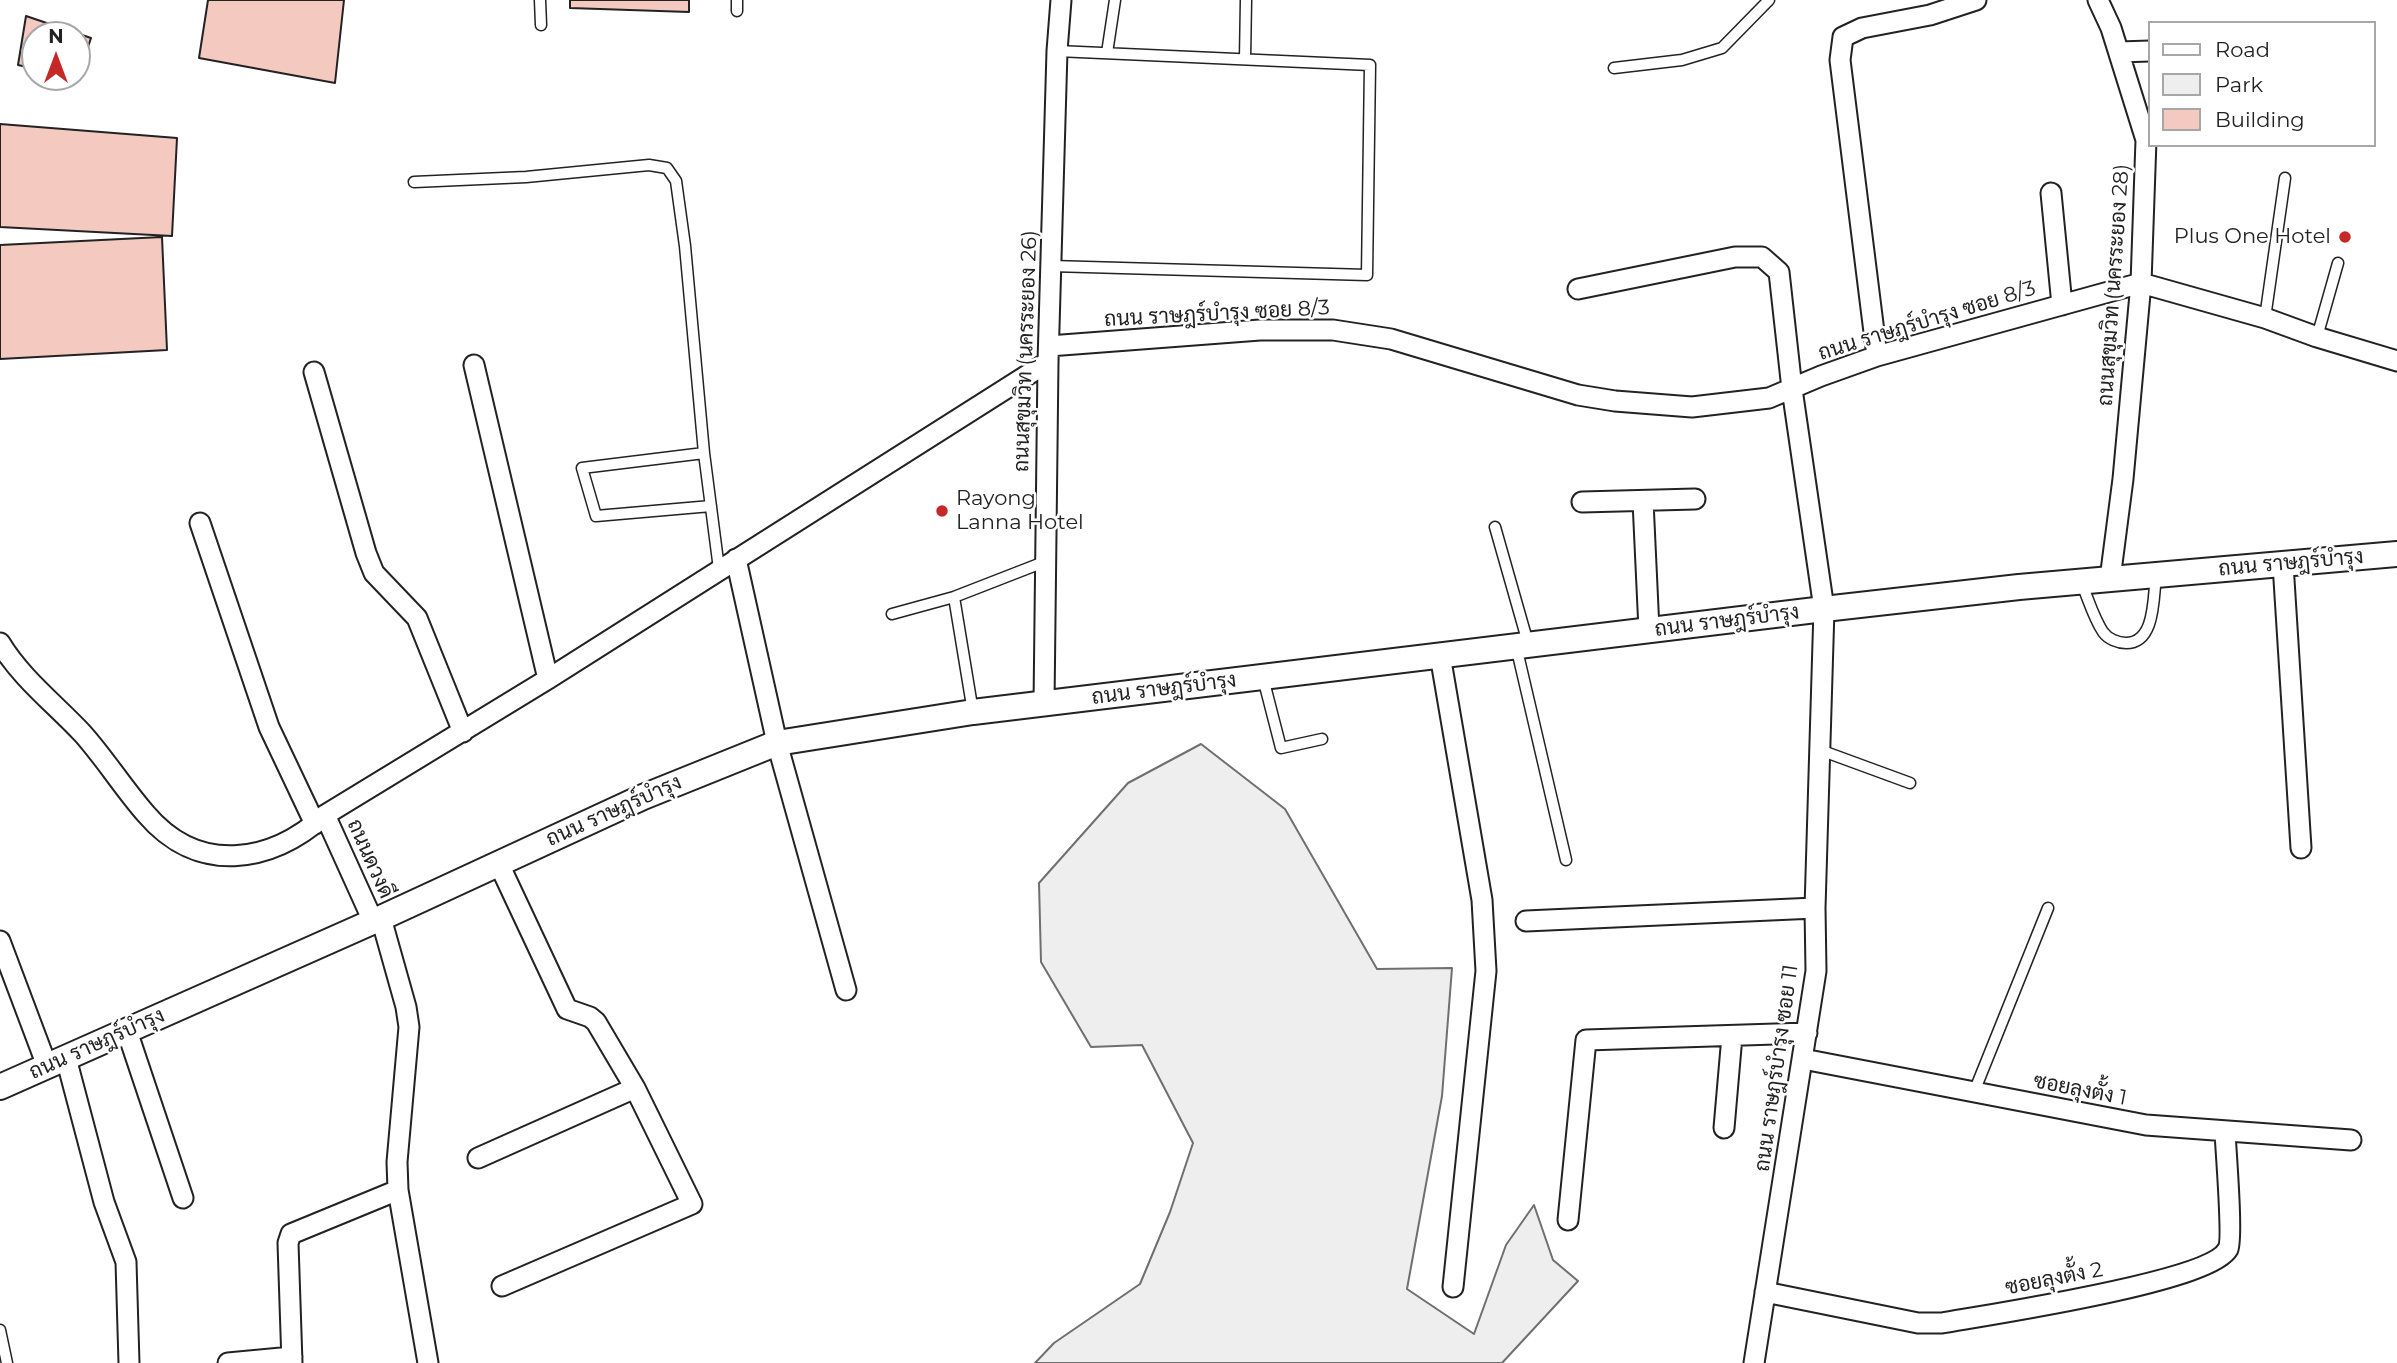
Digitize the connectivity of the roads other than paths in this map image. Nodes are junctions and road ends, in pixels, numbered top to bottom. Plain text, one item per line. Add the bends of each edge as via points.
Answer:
1 (540, 0) edge
2 (737, 0) edge
3 (1061, 0) edge
4 (1115, 0) edge
5 (1245, 0) edge
6 (1769, 0) edge
7 (1976, 0) edge
8 (2098, 0) edge
9 (737, 11) dead end
10 (541, 25) dead end
11 (1057, 51) junction
12 (2148, 51) edge
13 (2119, 52) junction
14 (1107, 53) junction
15 (1245, 59) junction
16 (1614, 68) dead end
17 (2285, 178) dead end
18 (414, 182) dead end
19 (2051, 193) dead end
20 (2338, 263) dead end
21 (1051, 266) junction
22 (2141, 283) junction
23 (1578, 289) dead end
24 (2062, 304) junction
25 (2265, 318) junction
26 (2317, 337) junction
27 (1048, 354) junction
28 (1877, 356) junction
29 (2397, 361) edge
30 (474, 365) dead end
31 (314, 372) dead end
32 (1793, 388) junction
33 (704, 453) junction
34 (1695, 499) dead end
35 (1643, 501) junction
36 (1582, 502) dead end
37 (711, 506) junction
38 (200, 523) dead end
39 (1496, 527) dead end
40 (2397, 554) edge
41 (1044, 562) junction
42 (727, 564) junction
43 (2283, 564) junction
44 (2156, 575) junction
45 (2110, 579) junction
46 (2081, 582) junction
47 (954, 597) junction
48 (1824, 609) junction
49 (892, 614) dead end
50 (1649, 630) junction
51 (0, 643) edge
52 (1522, 645) junction
53 (1440, 655) junction
54 (1263, 677) junction
55 (548, 679) junction
56 (1044, 704) junction
57 (974, 712) junction
58 (463, 732) junction
59 (1322, 739) dead end
60 (777, 743) junction
61 (1820, 750) junction
62 (1910, 783) dead end
63 (320, 819) junction
64 (2301, 848) dead end
65 (1566, 860) dead end
66 (498, 862) junction
67 (1815, 908) junction
68 (2048, 908) dead end
69 (377, 920) junction
70 (1526, 921) dead end
71 (0, 941) edge
72 (846, 990) dead end
73 (127, 1031) junction
74 (1807, 1033) junction
75 (1732, 1036) junction
76 (1803, 1059) junction
77 (56, 1062) junction
78 (0, 1087) edge
79 (635, 1088) junction
80 (1974, 1092) junction
81 (1724, 1128) dead end
82 (2225, 1133) junction
83 (2351, 1140) dead end
84 (478, 1158) dead end
85 (398, 1190) junction
86 (183, 1198) dead end
87 (1568, 1220) dead end
88 (502, 1286) dead end
89 (1453, 1287) dead end
90 (1765, 1292) junction
91 (0, 1330) edge
92 (292, 1360) edge
93 (7, 1363) edge
94 (129, 1363) edge
95 (228, 1363) edge
96 (428, 1363) edge
97 (1754, 1363) edge

1 - 10 lane
2 - 9 lane
3 - 11 street, ถนนสุขุมวิท (นครระยอง 26)
4 - 14 lane
5 - 15 lane
6 - 16 lane via 1722,48 1682,60
7 - 28 street via 1930,15 1862,28 1843,37 1840,60
8 - 13 street, ถนนสุขุมวิท (นครระยอง 28)
11 - 14 lane
11 - 21 street, ถนนสุขุมวิท (นครระยอง 26)
12 - 13 street
13 - 22 street, ถนนสุขุมวิท (นครระยอง 28) via 2146,140
14 - 15 lane
15 - 21 lane via 1370,65 1367,275
17 - 25 lane
18 - 33 lane via 667,168 676,181 685,246
19 - 24 street
20 - 26 lane
21 - 27 street, ถนนสุขุมวิท (นครระยอง 26)
22 - 24 street, ถนน ราษฎร์บำรุง ซอย 8/3
22 - 25 street
22 - 45 street, ถนนสุขุมวิท (นครระยอง 28)
23 - 32 street, ถนน ราษฎร์บำรุง ซอย 11 via 1735,257 1762,257 1779,272
24 - 28 street, ถนน ราษฎร์บำรุง ซอย 8/3
25 - 26 street
26 - 29 street
27 - 32 street, ถนน ราษฎร์บำรุง ซอย 8/3 via 1260,330 1332,330 1391,339 1578,395 1615,401 1705,406 1769,398
27 - 41 street, ถนนสุขุมวิท (นครระยอง 26)
27 - 42 street
28 - 32 street, ถนน ราษฎร์บำรุง ซอย 8/3
30 - 55 street
31 - 58 street via 374,573 417,618
32 - 48 street, ถนน ราษฎร์บำรุง ซอย 11
33 - 37 lane
33 - 37 lane via 582,468 596,516
34 - 35 street
35 - 36 street
35 - 50 street
37 - 42 lane
38 - 63 street, ถนนดวงดี via 269,727
39 - 52 lane
40 - 43 street, ถนน ราษฎร์บำรุง
41 - 47 lane
41 - 56 street, ถนนสุขุมวิท (นครระยอง 26)
42 - 55 street
42 - 60 street
43 - 44 street, ถนน ราษฎร์บำรุง
43 - 64 street
44 - 45 street, ถนน ราษฎร์บำรุง
44 - 46 lane via 2149,627 2134,642 2113,640 2104,633
45 - 46 street, ถนน ราษฎร์บำรุง
46 - 48 street, ถนน ราษฎร์บำรุง
47 - 49 lane
47 - 57 lane
48 - 50 street, ถนน ราษฎร์บำรุง
48 - 61 street, ถนน ราษฎร์บำรุง ซอย 11
50 - 52 street, ถนน ราษฎร์บำรุง
51 - 63 street via 107,762 147,816 174,841 207,853 240,857 274,849
52 - 53 street, ถนน ราษฎร์บำรุง
52 - 65 lane
53 - 54 street, ถนน ราษฎร์บำรุง
53 - 89 street via 1482,900 1486,971
54 - 56 street, ถนน ราษฎร์บำรุง
54 - 59 lane via 1281,748
55 - 58 street
56 - 57 street, ถนน ราษฎร์บำรุง
57 - 60 street, ถนน ราษฎร์บำรุง
58 - 63 street
60 - 66 street, ถนน ราษฎร์บำรุง
60 - 72 street
61 - 62 lane
61 - 67 street, ถนน ราษฎร์บำรุง ซอย 11
63 - 69 street, ถนนดวงดี
66 - 69 street, ถนน ราษฎร์บำรุง
66 - 79 street via 567,1009 596,1022
67 - 70 street
67 - 74 street, ถนน ราษฎร์บำรุง ซอย 11 via 1816,971
68 - 80 lane
69 - 73 street, ถนน ราษฎร์บำรุง
69 - 85 street, ถนนดวงดี via 409,1027
71 - 77 street
73 - 77 street, ถนน ราษฎร์บำรุง
73 - 86 street
74 - 75 street
74 - 76 street, ถนน ราษฎร์บำรุง ซอย 11
75 - 81 street
75 - 87 street via 1586,1040
76 - 80 street, ซอยลุงตั้ง 1
76 - 90 street, ถนน ราษฎร์บำรุง ซอย 11
77 - 78 street, ถนน ราษฎร์บำรุง
77 - 94 street via 126,1262
79 - 84 street
79 - 88 street via 692,1204
80 - 82 street, ซอยลุงตั้ง 1 via 2146,1125
82 - 83 street, ซอยลุงตั้ง 1
82 - 90 street, ซอยลุงตั้ง 2 via 2230,1244 2219,1259 2190,1272 1942,1323 1918,1323
85 - 92 street via 291,1234
85 - 96 street, ถนนดวงดี
90 - 97 street, ถนน ราษฎร์บำรุง ซอย 11
91 - 93 lane
92 - 95 street

